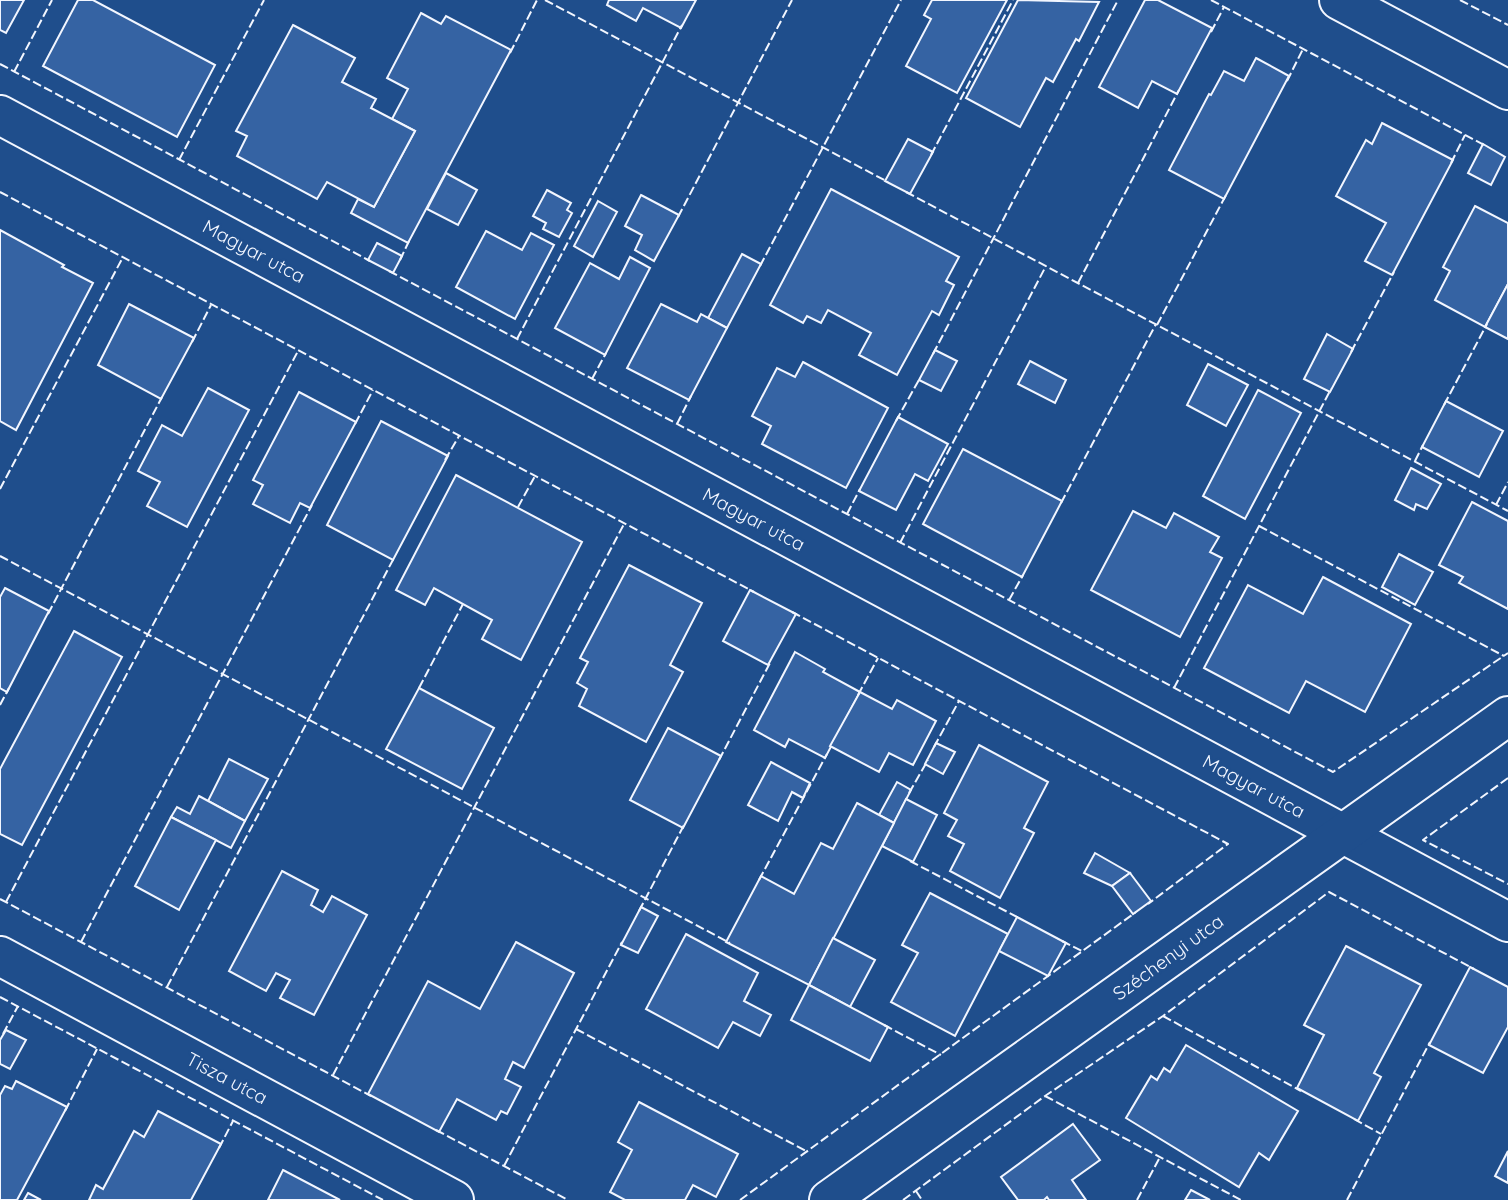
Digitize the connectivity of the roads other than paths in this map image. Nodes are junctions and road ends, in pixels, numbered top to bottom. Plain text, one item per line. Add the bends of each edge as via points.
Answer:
1 (1339, 0) edge
2 (1508, 90) edge
3 (0, 115) edge
4 (1508, 716) edge
5 (1342, 833) junction
6 (1508, 922) edge
7 (0, 956) edge
8 (454, 1200) edge
9 (829, 1200) edge

1 - 2 street
3 - 5 street, Magyar utca
4 - 5 street, Széchenyi utca
5 - 6 street, Magyar utca
5 - 9 street, Széchenyi utca
7 - 8 street, Tisza utca

